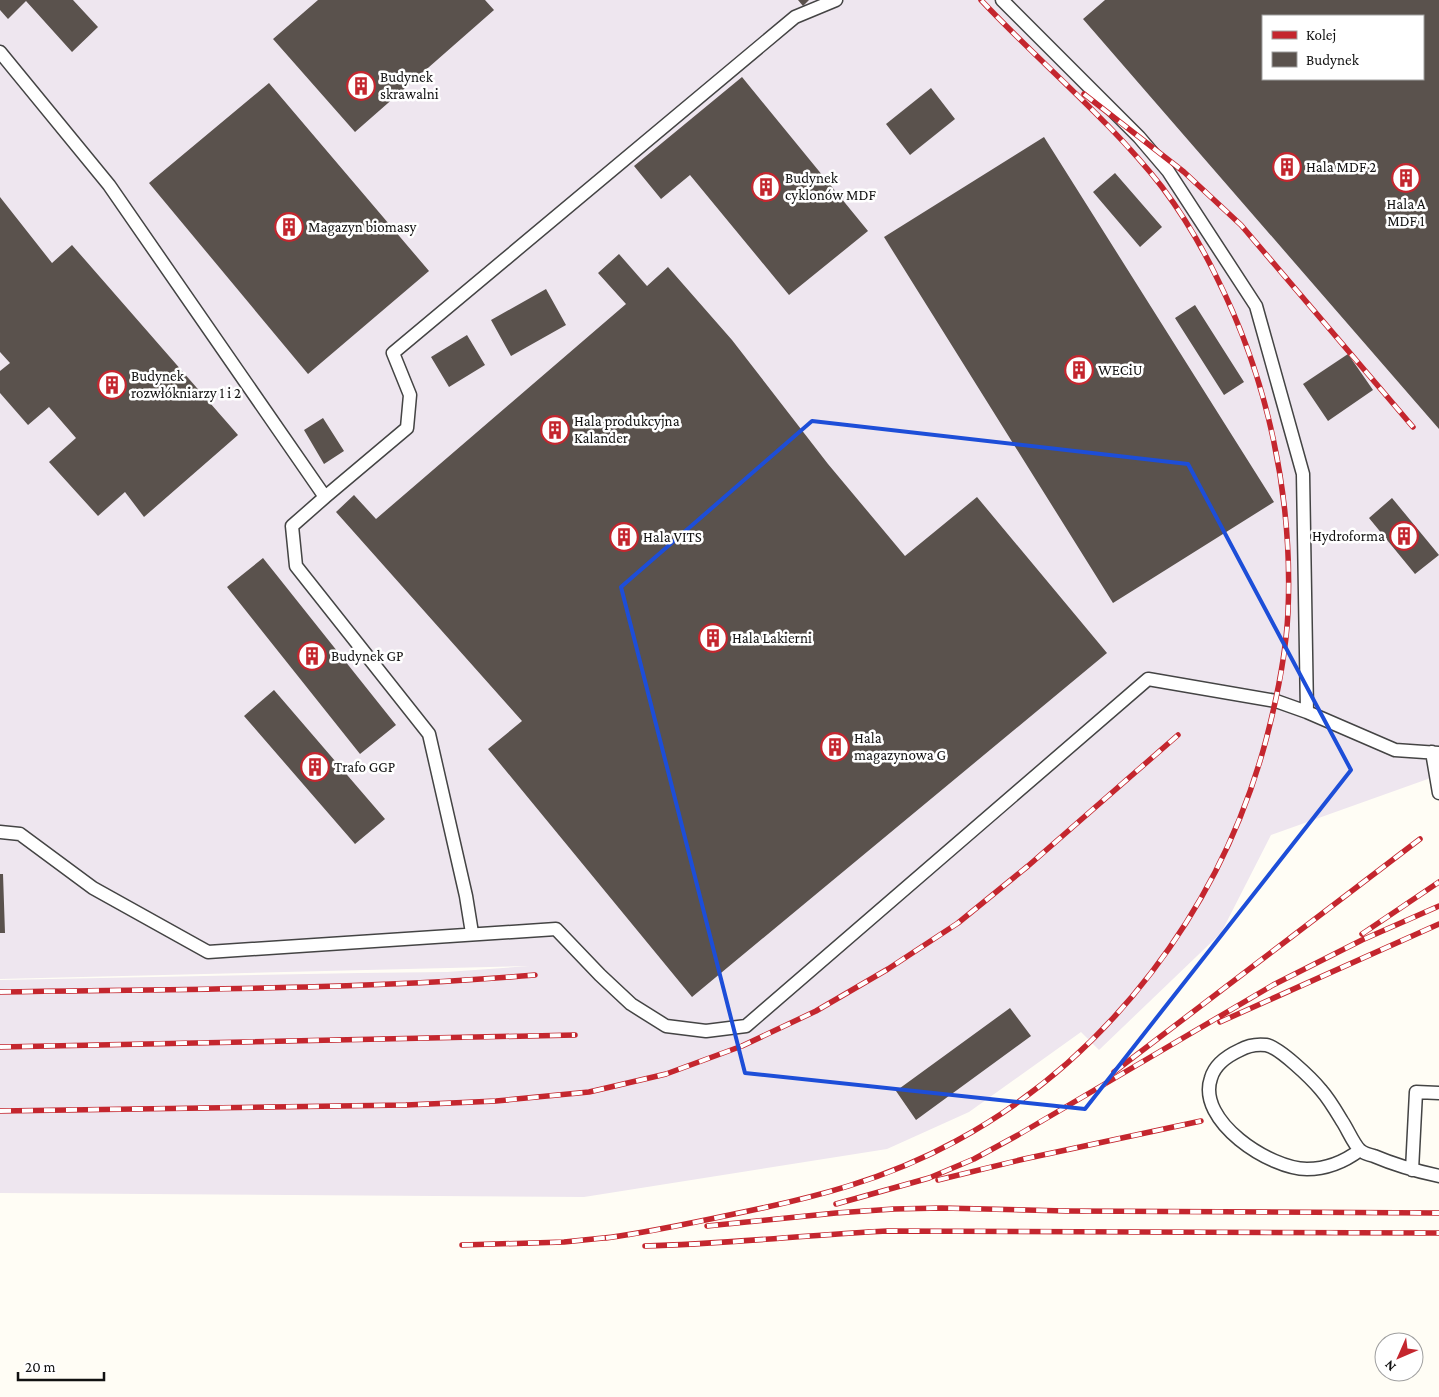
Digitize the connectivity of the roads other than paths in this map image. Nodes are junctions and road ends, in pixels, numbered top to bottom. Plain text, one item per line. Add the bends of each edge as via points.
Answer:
1 (836, 0) edge
2 (1002, 0) edge
3 (0, 52) edge
4 (325, 498) junction
5 (1306, 712) junction
6 (1435, 752) edge
7 (1439, 793) edge
8 (0, 832) edge
9 (472, 934) junction
10 (1439, 1093) edge
11 (1360, 1150) junction
12 (1412, 1170) junction
13 (1439, 1176) edge

1 - 4 lane via 795,17 393,353 410,395 407,428
2 - 5 lane via 1139,137 1168,171 1256,306 1303,474
3 - 4 lane via 110,185
4 - 9 lane via 292,526 296,566 430,734
5 - 6 lane via 1395,750
5 - 9 lane via 1276,701 1148,679 746,1026 706,1032 666,1026 631,1004 556,929
6 - 7 lane
8 - 9 lane via 20,834 92,888 208,952
10 - 12 lane via 1416,1092
11 - 11 lane via 1322,1090 1286,1056 1267,1045 1246,1046 1231,1054 1218,1064 1210,1078 1208,1097 1218,1118 1252,1149 1283,1164 1306,1169 1330,1167
11 - 12 lane
12 - 13 lane

